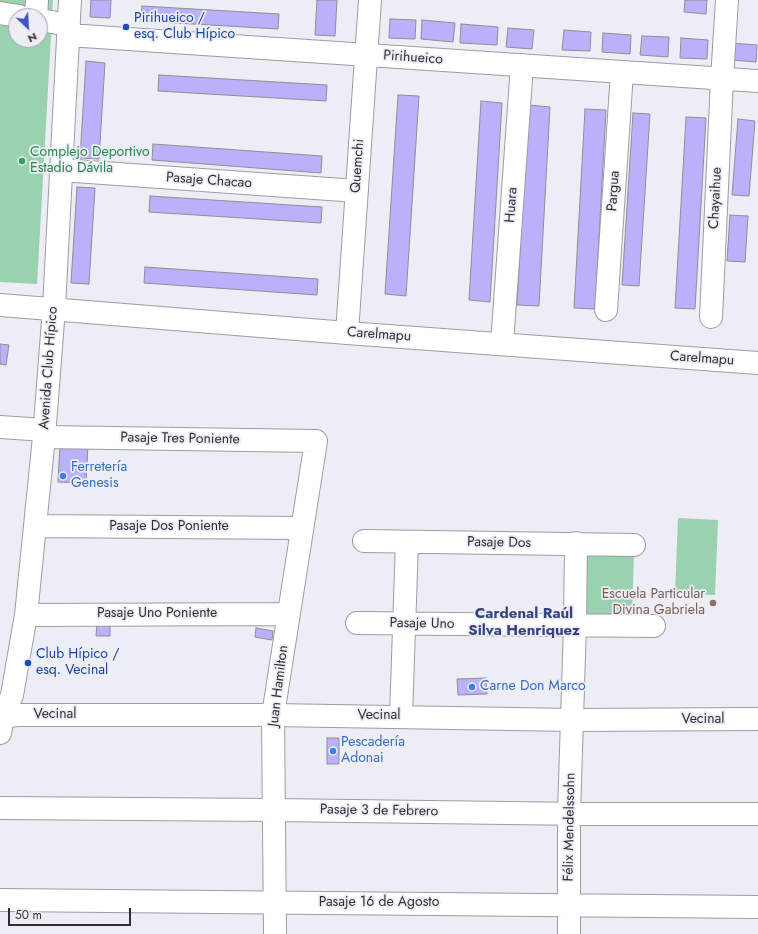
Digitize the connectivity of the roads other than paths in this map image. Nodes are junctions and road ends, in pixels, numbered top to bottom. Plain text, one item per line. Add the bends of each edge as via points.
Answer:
1 (70, 0) edge
2 (370, 0) edge
3 (727, 0) edge
4 (48, 23) edge
5 (68, 30) junction
6 (366, 55) junction
7 (522, 65) junction
8 (622, 72) junction
9 (722, 79) junction
10 (758, 81) edge
11 (61, 170) junction
12 (357, 191) junction
13 (0, 304) edge
14 (54, 308) junction
15 (606, 310) dead end
16 (711, 317) dead end
17 (347, 333) junction
18 (502, 344) junction
19 (758, 363) edge
20 (0, 427) edge
21 (44, 433) junction
22 (316, 441) joint
23 (35, 526) junction
24 (302, 528) junction
25 (364, 541) dead end
26 (407, 542) junction
27 (576, 543) junction
28 (634, 545) dead end
29 (26, 614) junction
30 (288, 614) junction
31 (357, 623) dead end
32 (404, 623) junction
33 (575, 625) junction
34 (654, 626) dead end
35 (273, 715) junction
36 (401, 716) junction
37 (572, 720) junction
38 (758, 720) edge
39 (1, 722) edge
40 (0, 808) edge
41 (274, 810) junction
42 (569, 813) junction
43 (758, 814) edge
44 (0, 900) edge
45 (275, 903) junction
46 (569, 904) junction
47 (758, 907) edge
48 (275, 934) edge
49 (569, 934) edge

1 - 5 street, Avenida Club Hípico
2 - 6 street, Quemchi
3 - 9 street, Chayaihue
4 - 5 street, Pirihueico
5 - 6 street, Pirihueico
5 - 11 street, Avenida Club Hípico
6 - 7 street, Pirihueico
6 - 12 street, Quemchi
7 - 8 street, Pirihueico
7 - 18 street, Huara
8 - 9 street, Pirihueico
8 - 15 street, Pargua
9 - 10 street, Pirihueico
9 - 16 street, Chayaihue
11 - 12 street, Pasaje Chacao
11 - 14 street, Avenida Club Hípico
12 - 17 street, Quemchi
13 - 14 street, Carelmapu
14 - 17 street, Carelmapu
14 - 21 street, Avenida Club Hípico
17 - 18 street, Carelmapu
18 - 19 street, Carelmapu
20 - 21 street, Pasaje Tres Poniente
21 - 22 street, Pasaje Tres Poniente
21 - 23 street, Avenida Club Hípico
22 - 24 street, Juan Hamilton
23 - 24 street, Pasaje Dos Poniente
23 - 29 street, Avenida Club Hípico
24 - 30 street, Juan Hamilton
25 - 26 street, Pasaje Dos
26 - 27 street, Pasaje Dos
26 - 32 street
27 - 28 street, Pasaje Dos
27 - 33 street, Félix Mendelssohn
29 - 30 street, Pasaje Uno Poniente
29 - 39 street, Avenida Club Hípico via 12,695
30 - 35 street, Juan Hamilton
31 - 32 street, Pasaje Uno
32 - 33 street, Pasaje Uno
32 - 36 street
33 - 34 street, Pasaje Uno
33 - 37 street, Félix Mendelssohn
35 - 36 street, Vecinal
35 - 39 street, Vecinal via 17,716
35 - 41 street, Juan Hamilton
36 - 37 street, Vecinal
37 - 38 street, Vecinal
37 - 42 street, Félix Mendelssohn
40 - 41 street, Pasaje 3 de Febrero
41 - 42 street, Pasaje 3 de Febrero
41 - 45 street, Juan Hamilton
42 - 43 street, Pasaje 3 de Febrero
42 - 46 street, Félix Mendelssohn
44 - 45 street, Pasaje 16 de Agosto
45 - 46 street, Pasaje 16 de Agosto
45 - 48 street, Juan Hamilton
46 - 47 street, Pasaje 16 de Agosto
46 - 49 street, Félix Mendelssohn

